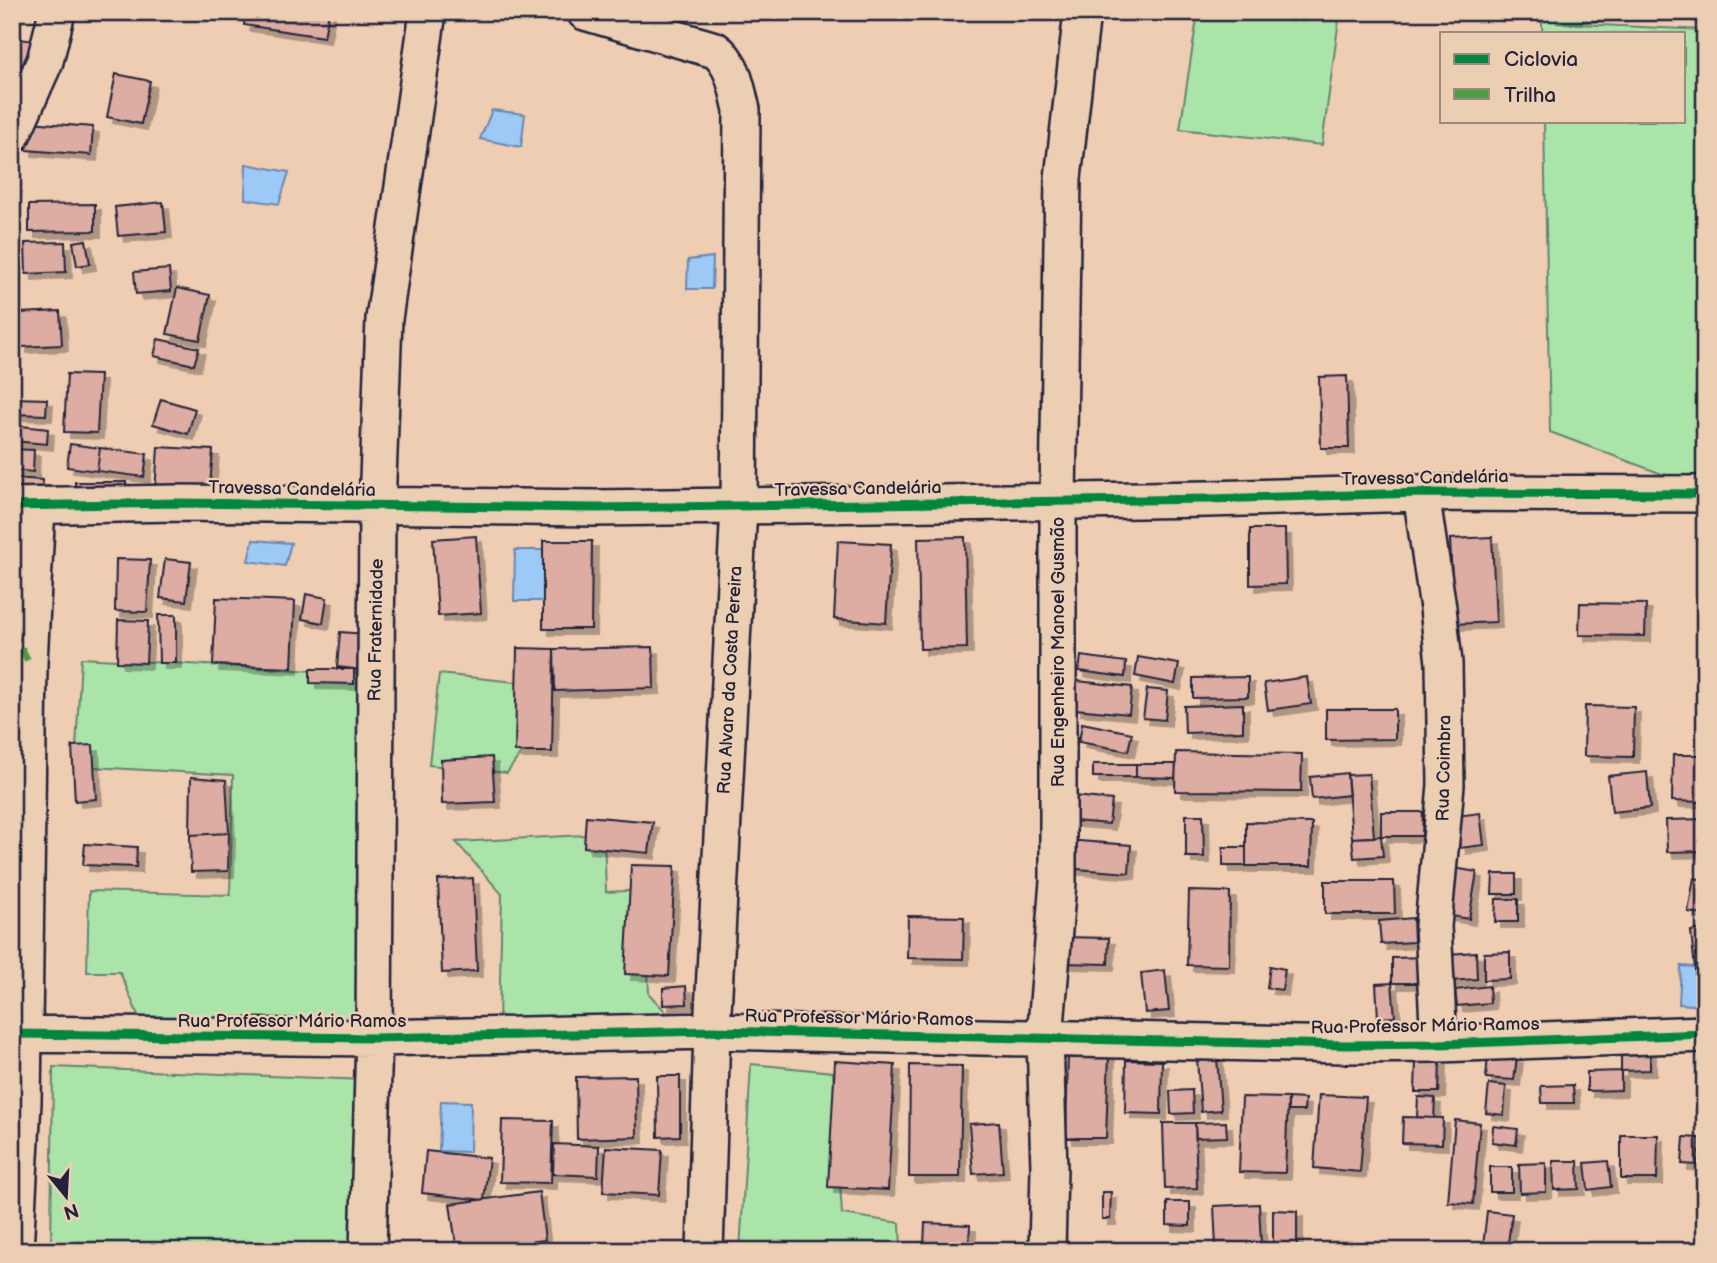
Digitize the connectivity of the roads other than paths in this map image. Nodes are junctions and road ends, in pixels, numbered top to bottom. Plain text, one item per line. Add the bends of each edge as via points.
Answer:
1 (57, 12) edge
2 (428, 12) edge
3 (585, 12) edge
4 (1082, 12) edge
5 (12, 135) edge
6 (1421, 493) junction
7 (1705, 494) edge
8 (1058, 500) junction
9 (25, 506) edge
10 (377, 506) junction
11 (739, 507) junction
12 (712, 1031) junction
13 (17, 1034) edge
14 (1705, 1034) edge
15 (373, 1038) junction
16 (1045, 1038) junction
17 (1439, 1044) junction
18 (15, 1251) edge
19 (368, 1251) edge
20 (705, 1251) edge
21 (1047, 1251) edge

1 - 5 street via 45,61
2 - 10 street, Rua Fraternidade via 384,319
3 - 11 street, Rua Alvaro da Costa Pereira via 715,50 724,56 734,79 742,110
4 - 8 street, Rua Engenheiro Manoel Gusmão via 1063,178
6 - 7 street, Travessa Candelária
6 - 8 street, Travessa Candelária
6 - 17 street, Rua Coimbra via 1444,663 1446,785 1433,926
8 - 11 street, Travessa Candelária
8 - 16 street, Rua Engenheiro Manoel Gusmão via 1058,882
9 - 10 street, Travessa Candelária
9 - 13 street via 29,663
10 - 11 street, Travessa Candelária
10 - 15 street, Rua Fraternidade
11 - 12 street, Rua Alvaro da Costa Pereira
12 - 15 street, Rua Professor Mário Ramos
12 - 16 street, Rua Professor Mário Ramos
12 - 20 street, Rua Alvaro da Costa Pereira
13 - 15 street, Rua Professor Mário Ramos
13 - 18 street via 23,1102
14 - 17 street, Rua Professor Mário Ramos
15 - 19 street, Rua Fraternidade
16 - 17 street, Rua Professor Mário Ramos
16 - 21 street, Rua Engenheiro Manoel Gusmão

